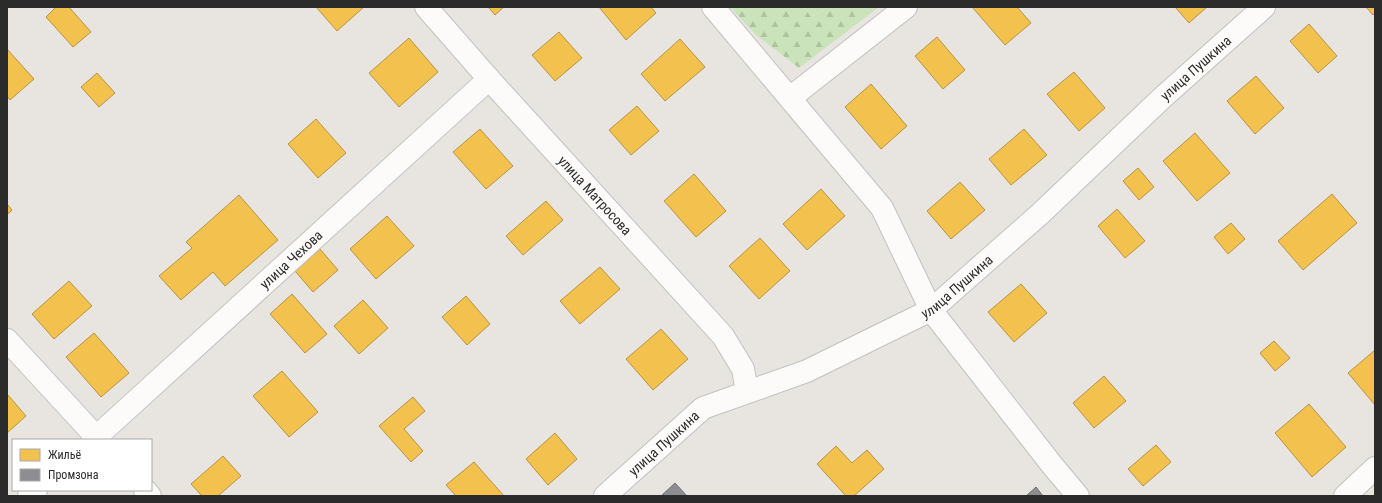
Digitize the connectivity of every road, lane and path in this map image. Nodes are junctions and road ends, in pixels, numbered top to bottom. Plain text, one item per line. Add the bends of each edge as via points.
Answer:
1 (426, 7) edge
2 (713, 7) edge
3 (906, 7) edge
4 (1264, 7) edge
5 (489, 79) junction
6 (790, 98) junction
7 (931, 310) junction
8 (7, 340) edge
9 (747, 392) junction
10 (96, 439) edge
11 (1375, 468) edge
12 (605, 496) edge
13 (1078, 496) edge
14 (1345, 496) edge

1 - 5 street, улица Матросова
2 - 6 street
3 - 6 street
4 - 7 street, улица Пушкина via 1162,98 1040,214
5 - 9 street, улица Матросова via 723,336 744,369
5 - 10 street, улица Чехова
6 - 7 street via 882,208
7 - 9 street, улица Пушкина via 806,372
7 - 13 street
8 - 10 street
9 - 12 street, улица Пушкина via 703,408
11 - 14 street

